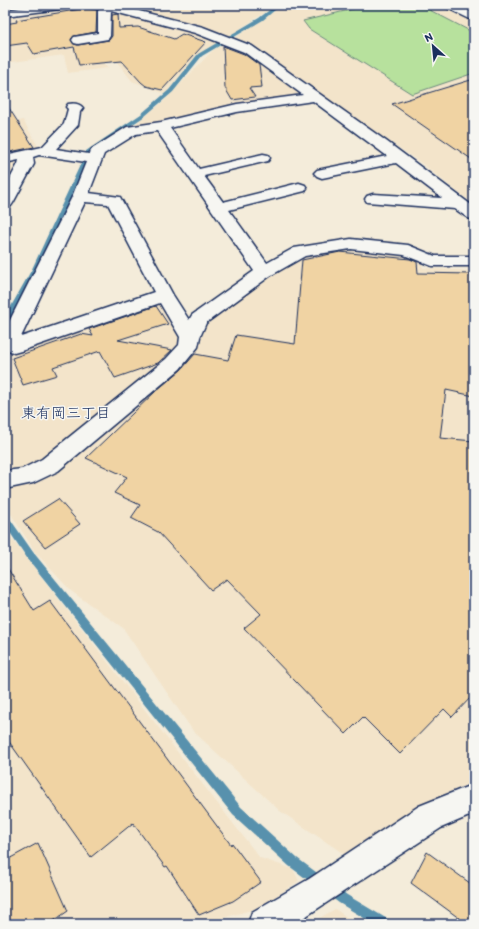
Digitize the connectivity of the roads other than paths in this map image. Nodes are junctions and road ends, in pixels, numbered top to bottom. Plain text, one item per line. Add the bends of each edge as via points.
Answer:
1 (68, 5) edge
2 (449, 5) edge
3 (105, 6) edge
4 (5, 13) edge
5 (474, 17) edge
6 (78, 40) dead end
7 (315, 97) junction
8 (73, 107) dead end
9 (161, 126) junction
10 (45, 152) junction
11 (26, 155) junction
12 (263, 158) dead end
13 (399, 158) junction
14 (5, 159) edge
15 (95, 159) junction
16 (322, 173) dead end
17 (195, 174) junction
18 (299, 188) dead end
19 (80, 197) junction
20 (373, 199) dead end
21 (5, 203) edge
22 (459, 204) junction
23 (219, 208) junction
24 (474, 215) edge
25 (474, 261) edge
26 (264, 272) junction
27 (164, 295) junction
28 (190, 337) junction
29 (5, 480) edge
30 (474, 799) edge
31 (264, 924) edge

1 - 4 street
2 - 5 street
3 - 6 street via 104,36
3 - 7 street via 199,30 248,49
7 - 9 street via 238,108
7 - 13 street
8 - 10 street via 76,108 71,125
9 - 15 street via 132,130 97,152
9 - 17 street
10 - 11 street
10 - 15 street
11 - 14 street
11 - 21 street via 26,164
12 - 17 street
13 - 16 street
13 - 22 street
15 - 19 street
17 - 23 street
18 - 23 street
19 - 27 street via 114,200
19 - 27 street via 9,341 14,346
20 - 22 street
22 - 24 street
23 - 26 street
25 - 26 street via 432,261 408,250 339,245 300,252
26 - 28 street via 200,319
27 - 28 street
28 - 29 street via 188,347 173,364 50,465 25,477
30 - 31 street via 430,817

